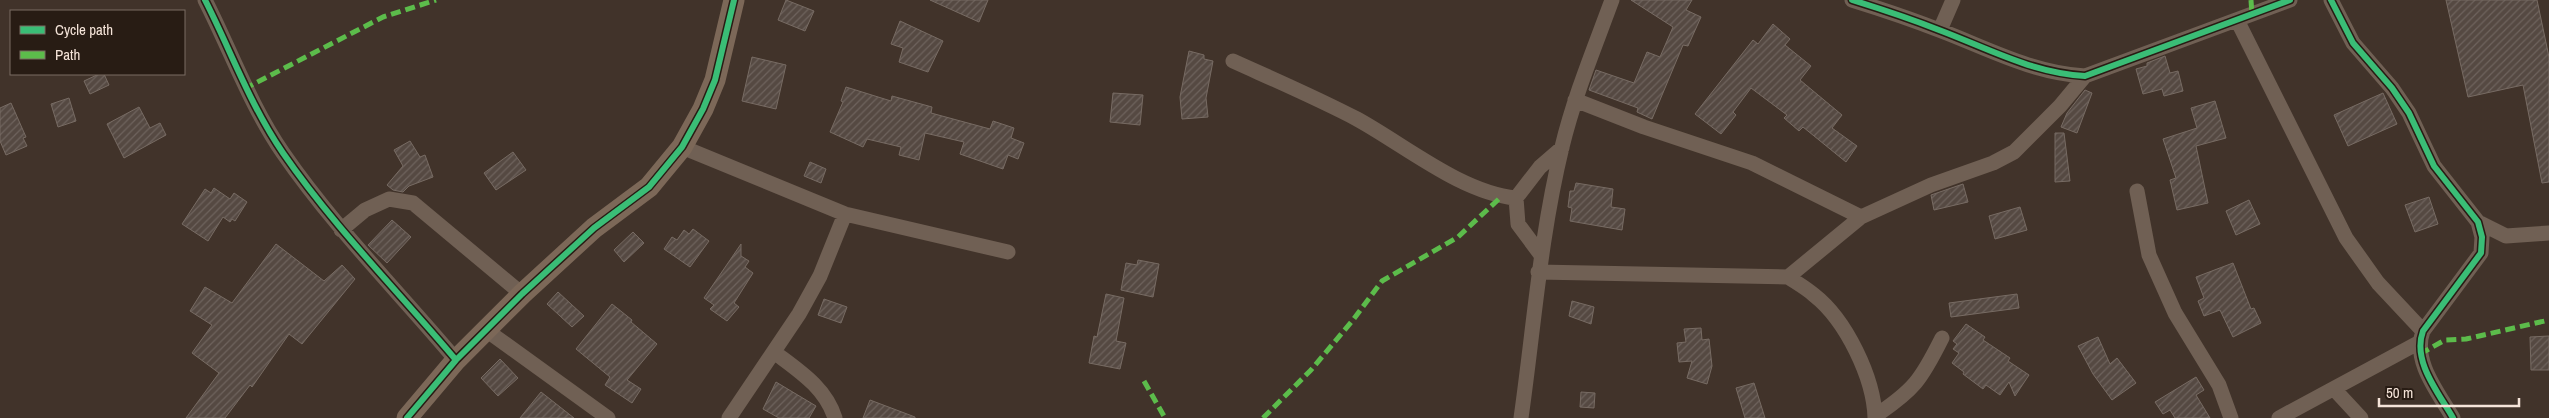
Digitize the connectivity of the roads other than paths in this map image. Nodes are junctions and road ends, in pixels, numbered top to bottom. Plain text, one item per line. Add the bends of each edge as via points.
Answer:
1 (205, 0) edge
2 (734, 0) edge
3 (1612, 0) edge
4 (1852, 0) edge
5 (1953, 0) edge
6 (2290, 0) edge
7 (2331, 0) edge
8 (2237, 20) junction
9 (1940, 30) junction
10 (1233, 61) dead end
11 (2085, 76) junction
12 (1575, 100) junction
13 (682, 147) junction
14 (1562, 148) junction
15 (2136, 191) dead end
16 (1516, 198) junction
17 (846, 214) junction
18 (1861, 217) junction
19 (2478, 222) junction
20 (341, 230) junction
21 (2549, 233) edge
22 (2506, 236) junction
23 (1008, 252) dead end
24 (2481, 253) junction
25 (1541, 255) junction
26 (1538, 272) junction
27 (1788, 277) junction
28 (522, 294) junction
29 (486, 330) junction
30 (2421, 337) junction
31 (1942, 338) dead end
32 (774, 352) junction
33 (456, 360) junction
34 (2335, 390) junction
35 (733, 417) edge
36 (1875, 417) edge
37 (407, 418) edge
38 (608, 418) edge
39 (835, 418) edge
40 (1521, 418) edge
41 (2231, 418) edge
42 (2279, 418) edge
43 (2360, 418) edge
44 (2453, 418) edge

1 - 20 street via 244,88 282,152
2 - 13 street via 715,80
3 - 12 street
4 - 9 street
5 - 9 street
6 - 8 street
7 - 19 street via 2353,43 2409,113 2434,166
8 - 11 street
8 - 30 street via 2346,238 2361,263
9 - 11 street via 2029,66
10 - 16 street via 1357,119 1470,186
11 - 18 street via 2014,152
12 - 14 street
12 - 18 street via 1752,163
13 - 17 street
13 - 28 street via 649,187 594,228
14 - 16 street via 1540,168
14 - 25 street
15 - 41 street via 2150,256 2175,313 2219,385
16 - 25 street via 1518,224
17 - 23 street
17 - 32 street via 820,276
18 - 27 street
19 - 22 street
19 - 24 street via 2482,237
20 - 28 street via 365,210 389,199 413,203
20 - 33 street via 403,296
21 - 22 street
22 - 24 street
24 - 30 street
25 - 26 street
26 - 27 street
26 - 40 street
27 - 36 street via 1815,295 1834,316 1854,347 1870,385
28 - 29 street
29 - 33 street
29 - 38 street
30 - 34 street
30 - 44 street via 2420,354
31 - 36 street via 1913,388
32 - 35 street
32 - 39 street via 808,378 830,401
33 - 37 street
34 - 42 street
34 - 43 street

